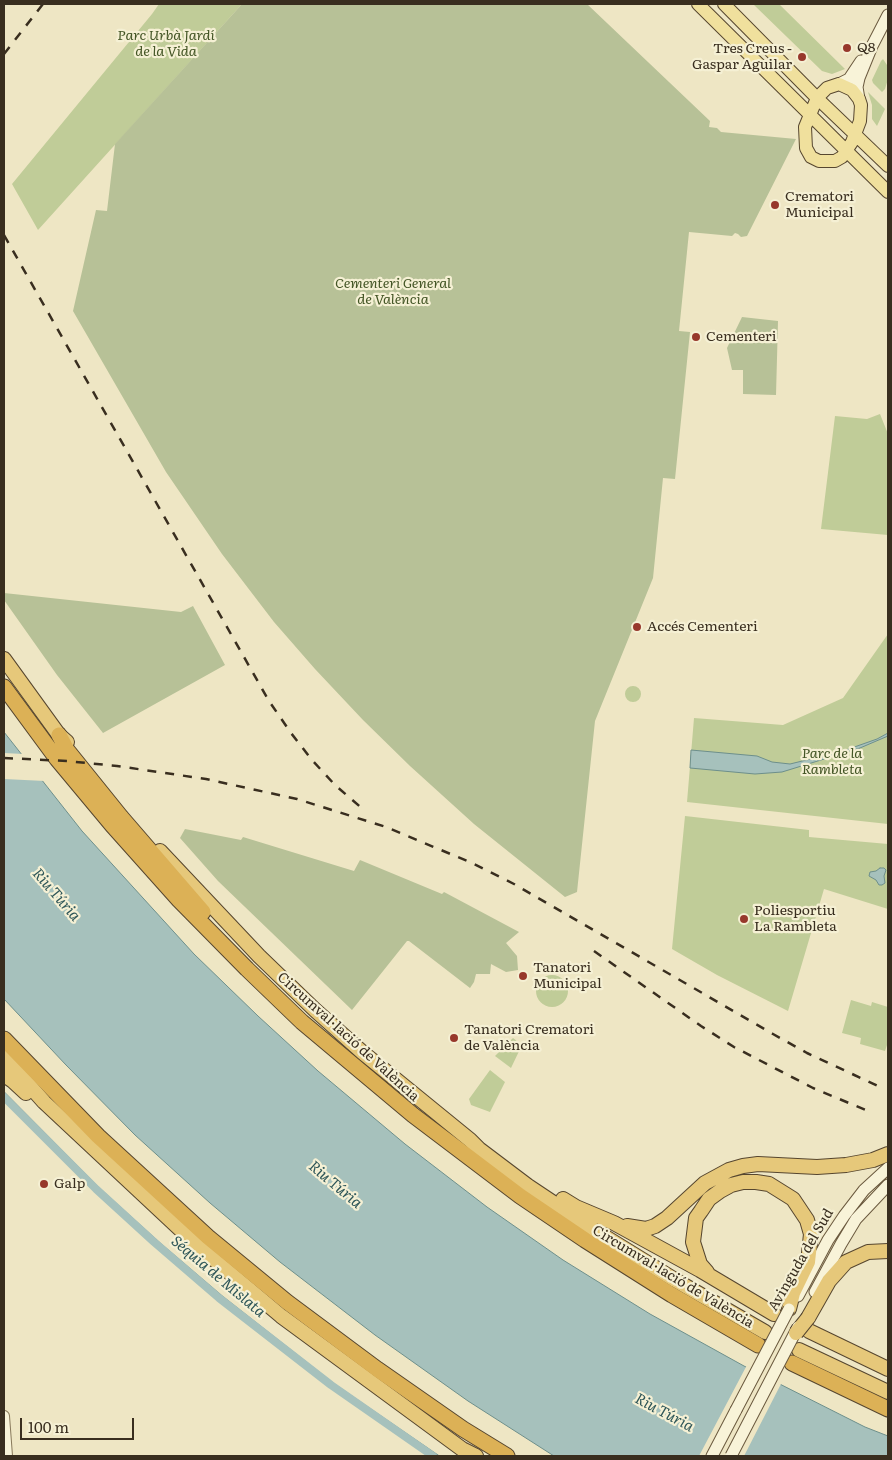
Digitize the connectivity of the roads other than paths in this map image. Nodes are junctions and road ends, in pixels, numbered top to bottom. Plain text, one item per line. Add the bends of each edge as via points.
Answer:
1 (698, 4) edge
2 (724, 4) edge
3 (888, 15) edge
4 (884, 31) edge
5 (872, 46) junction
6 (839, 84) junction
7 (817, 98) junction
8 (859, 99) junction
9 (809, 114) junction
10 (856, 133) junction
11 (847, 151) junction
12 (888, 166) edge
13 (888, 192) edge
14 (4, 659) edge
15 (4, 687) edge
16 (59, 735) junction
17 (315, 1031) junction
18 (4, 1039) edge
19 (4, 1057) edge
20 (4, 1075) edge
21 (44, 1102) junction
22 (470, 1140) junction
23 (888, 1154) edge
24 (888, 1168) edge
25 (888, 1185) edge
26 (614, 1223) junction
27 (888, 1251) edge
28 (711, 1276) junction
29 (789, 1309) junction
30 (774, 1314) dead end
31 (804, 1325) junction
32 (762, 1338) joint
33 (835, 1343) junction
34 (796, 1356) joint
35 (888, 1364) edge
36 (888, 1370) edge
37 (888, 1392) edge
38 (888, 1409) edge
39 (4, 1416) edge
40 (465, 1453) edge
41 (7, 1456) edge
42 (476, 1456) edge
43 (507, 1456) edge
44 (712, 1456) edge
45 (731, 1456) edge

1 - 9 main road
2 - 7 main road
3 - 4 main road
4 - 5 main road
5 - 6 main road via 849,80
5 - 8 main road via 858,82
6 - 7 main road via 827,88
6 - 8 main road via 852,90
7 - 9 main road
7 - 10 main road
8 - 10 main road via 861,118
9 - 11 main road
9 - 11 main road via 805,134 806,148 811,157 831,162
10 - 11 main road
10 - 12 main road
11 - 13 main road
14 - 16 highway, Circumval·lació de València
15 - 17 highway, Circumval·lació de València via 56,759 173,893 247,969
16 - 17 highway via 66,750 212,924 306,1018
16 - 22 highway, Circumval·lació de València via 190,885 259,956 362,1052
17 - 32 highway, Circumval·lació de València via 414,1115 520,1196 672,1295
18 - 43 highway via 98,1136 208,1237 287,1302 377,1369
19 - 21 highway
20 - 21 highway via 27,1094
21 - 40 highway via 199,1247 281,1316
22 - 26 highway via 483,1145 576,1207
22 - 32 highway, Circumval·lació de València via 528,1186
23 - 26 highway via 846,1166 743,1166 706,1183 655,1226 636,1229
24 - 29 main road, Avinguda del Sud via 864,1190 844,1216
25 - 31 main road, Avinguda del Sud via 849,1230
26 - 28 highway
27 - 31 highway via 868,1252 846,1262 829,1281
28 - 29 highway via 700,1264 693,1242 696,1218 709,1200 731,1185 743,1182 769,1184 793,1199 807,1220 811,1234 808,1262
28 - 30 highway
29 - 44 main road, Avinguda del Sud, bridge
31 - 33 highway
31 - 45 main road, Avinguda del Sud, bridge
33 - 35 highway
33 - 36 highway
34 - 37 highway
34 - 38 highway
39 - 41 street
40 - 42 highway

